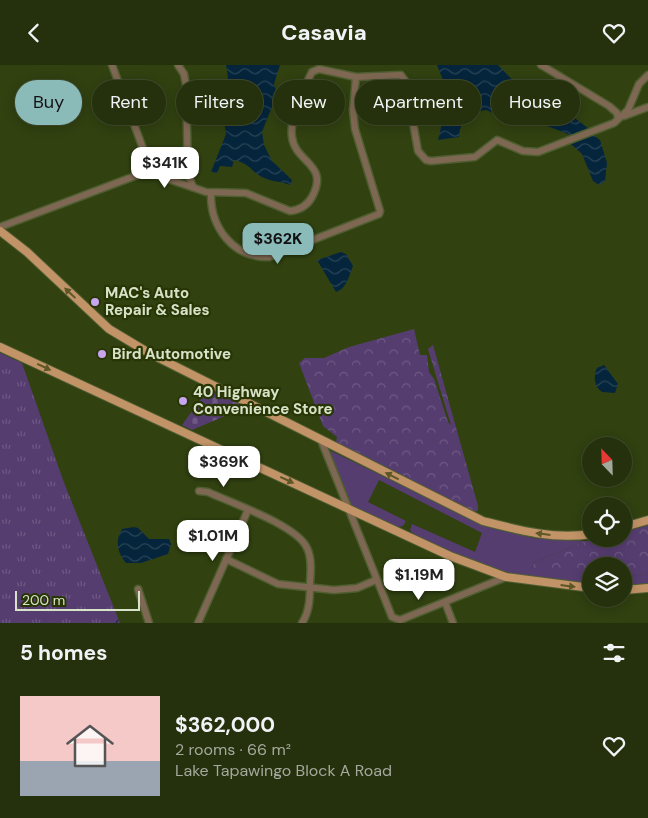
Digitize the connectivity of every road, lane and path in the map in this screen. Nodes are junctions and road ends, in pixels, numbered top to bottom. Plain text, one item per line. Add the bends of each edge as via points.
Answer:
1 (112, 65) edge
2 (178, 65) edge
3 (541, 65) edge
4 (648, 75) edge
5 (356, 77) junction
6 (648, 107) edge
7 (618, 117) junction
8 (188, 148) junction
9 (167, 164) junction
10 (151, 170) junction
11 (188, 175) junction
12 (193, 187) junction
13 (211, 193) junction
14 (0, 227) edge
15 (0, 231) edge
16 (0, 347) edge
17 (321, 440) junction
18 (199, 491) dead end
19 (347, 508) junction
20 (248, 510) junction
21 (648, 520) edge
22 (632, 525) edge
23 (582, 535) edge
24 (226, 559) junction
25 (506, 577) junction
26 (376, 580) junction
27 (310, 587) junction
28 (582, 588) edge
29 (648, 588) edge
30 (138, 589) dead end
31 (632, 589) edge
32 (445, 602) junction
33 (149, 623) edge
34 (198, 623) edge
35 (302, 623) edge
36 (453, 623) edge

1 - 10 street
2 - 8 street via 186,85
3 - 7 street via 609,106
4 - 7 street via 638,84 628,110
5 - 7 street via 394,75 404,78 418,151 426,160 432,161 475,157 496,140 523,151 538,152 614,123
5 - 13 street via 319,69 309,78 292,130 294,144 317,176 315,191 304,207 290,211 246,193
5 - 13 street via 353,111 357,135 379,214 269,257 254,257 230,243 221,233 213,215
6 - 7 street
8 - 9 street via 178,159
8 - 11 street
9 - 10 street
9 - 11 street via 179,166
10 - 12 street via 154,174
10 - 14 street
11 - 12 street
12 - 13 street
17 -> 15 main road via 149,353 109,329
16 -> 19 main road
17 - 19 street
23 -> 17 main road via 531,533 483,521
18 - 20 street
19 - 25 main road via 450,557
19 - 26 street
20 - 24 street
20 - 27 street via 289,529 302,539 308,549
21 - 22 main road
24 - 27 street via 278,584
24 - 34 street
25 -> 28 main road
25 - 32 street
26 - 27 street via 357,588
26 - 32 street via 390,615 397,620
27 - 35 street via 308,615
29 - 31 main road
30 - 33 street
32 - 36 street

